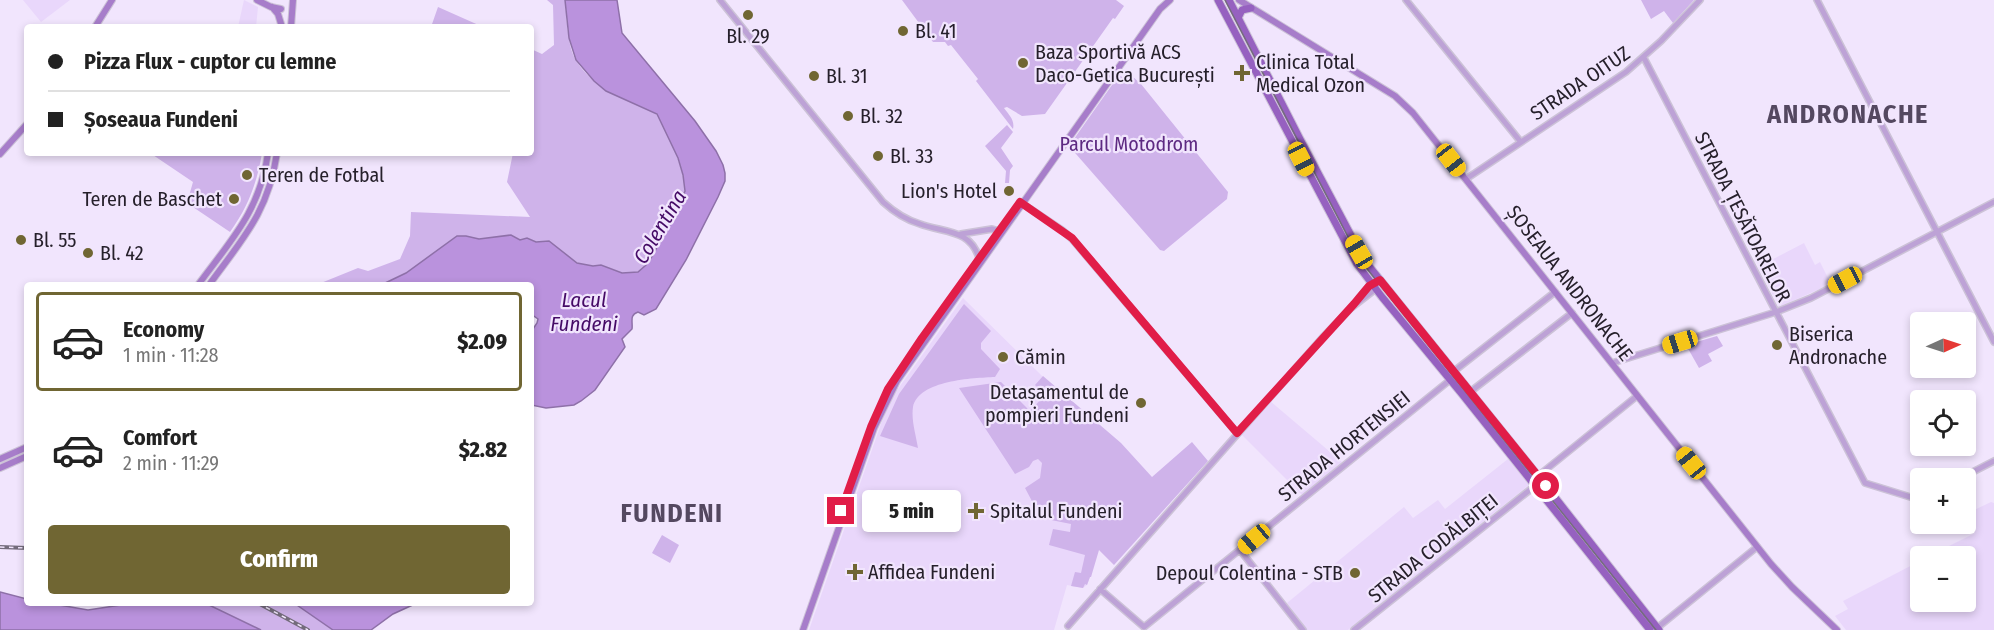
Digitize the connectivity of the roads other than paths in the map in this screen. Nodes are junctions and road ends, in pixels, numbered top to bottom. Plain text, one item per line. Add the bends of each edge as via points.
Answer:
1 (112, 0) edge
2 (257, 0) edge
3 (293, 0) edge
4 (720, 0) edge
5 (1162, 0) edge
6 (1170, 0) edge
7 (1218, 0) edge
8 (1229, 0) edge
9 (1239, 0) edge
10 (1406, 0) edge
11 (1700, 0) edge
12 (1817, 0) edge
13 (1251, 8) junction
14 (291, 10) junction
15 (281, 13) edge
16 (1238, 18) junction
17 (291, 23) edge
18 (97, 24) edge
19 (1644, 58) junction
20 (24, 127) edge
21 (1520, 141) junction
22 (0, 154) edge
23 (267, 156) edge
24 (276, 156) edge
25 (1466, 179) junction
26 (1994, 202) edge
27 (1021, 203) junction
28 (999, 231) junction
29 (1937, 232) junction
30 (959, 234) junction
31 (979, 258) junction
32 (1380, 280) junction
33 (200, 282) edge
34 (211, 282) edge
35 (1373, 286) junction
36 (1555, 292) junction
37 (1776, 312) junction
38 (1572, 313) junction
39 (1994, 342) edge
40 (1612, 363) junction
41 (1451, 376) junction
42 (1470, 392) junction
43 (1638, 396) junction
44 (1237, 433) junction
45 (24, 448) edge
46 (2, 458) edge
47 (24, 458) edge
48 (1994, 461) edge
49 (3, 467) edge
50 (1976, 470) edge
51 (1538, 476) junction
52 (1531, 489) dead end
53 (1910, 497) edge
54 (1757, 547) junction
55 (1240, 550) junction
56 (1100, 589) junction
57 (1068, 626) dead end
58 (1655, 629) edge
59 (801, 630) edge
60 (1303, 630) edge
61 (1354, 630) edge
62 (1837, 630) edge

1 - 18 main road
2 - 15 main road
3 - 14 main road
4 - 30 street via 883,202 910,220
5 - 27 main road
6 - 27 main road
7 - 35 main road via 1344,241
8 - 16 main road
9 - 13 main road, ȘOSEAUA ANDRONACHE
10 - 21 street
11 - 19 street, STRADA OITUZ
12 - 29 street
13 - 16 main road via 1241,11
13 - 25 main road, ȘOSEAUA ANDRONACHE via 1397,98
14 - 15 main road via 287,7
14 - 17 main road
15 - 17 main road
16 - 32 main road via 1353,241
19 - 21 street, STRADA OITUZ
19 - 37 street, STRADA ȚESĂTOARELOR
20 - 22 main road
21 - 25 street, STRADA OITUZ
23 - 33 main road via 261,188 249,214
24 - 34 main road via 261,211
25 - 36 main road, ȘOSEAUA ANDRONACHE
26 - 29 street
27 - 28 main road
27 - 44 street via 1072,238
27 - 59 main road via 887,399
28 - 30 street
28 - 31 main road
29 - 37 street via 1811,298
29 - 39 street
30 - 31 street via 972,242
31 - 59 main road via 900,369 884,398
32 - 35 street
32 - 41 main road
35 - 41 main road
35 - 44 street
36 - 38 main road, ȘOSEAUA ANDRONACHE
36 - 41 street, STRADA HORTENSIEI
37 - 40 street
37 - 53 street, STRADA ȚESĂTOARELOR via 1867,485
38 - 40 main road, ȘOSEAUA ANDRONACHE
38 - 42 street
40 - 43 main road, ȘOSEAUA ANDRONACHE
41 - 42 main road
41 - 55 street, STRADA HORTENSIEI
41 - 58 main road
42 - 51 main road
43 - 51 street
43 - 54 main road, ȘOSEAUA ANDRONACHE
44 - 56 street
45 - 46 main road
47 - 49 main road
48 - 50 street
51 - 58 main road
52 - 61 street, STRADA CODĂLBIȚEI
54 - 58 street
54 - 62 main road, ȘOSEAUA ANDRONACHE
55 - 56 street, STRADA HORTENSIEI via 1144,627
55 - 60 street
56 - 57 street

